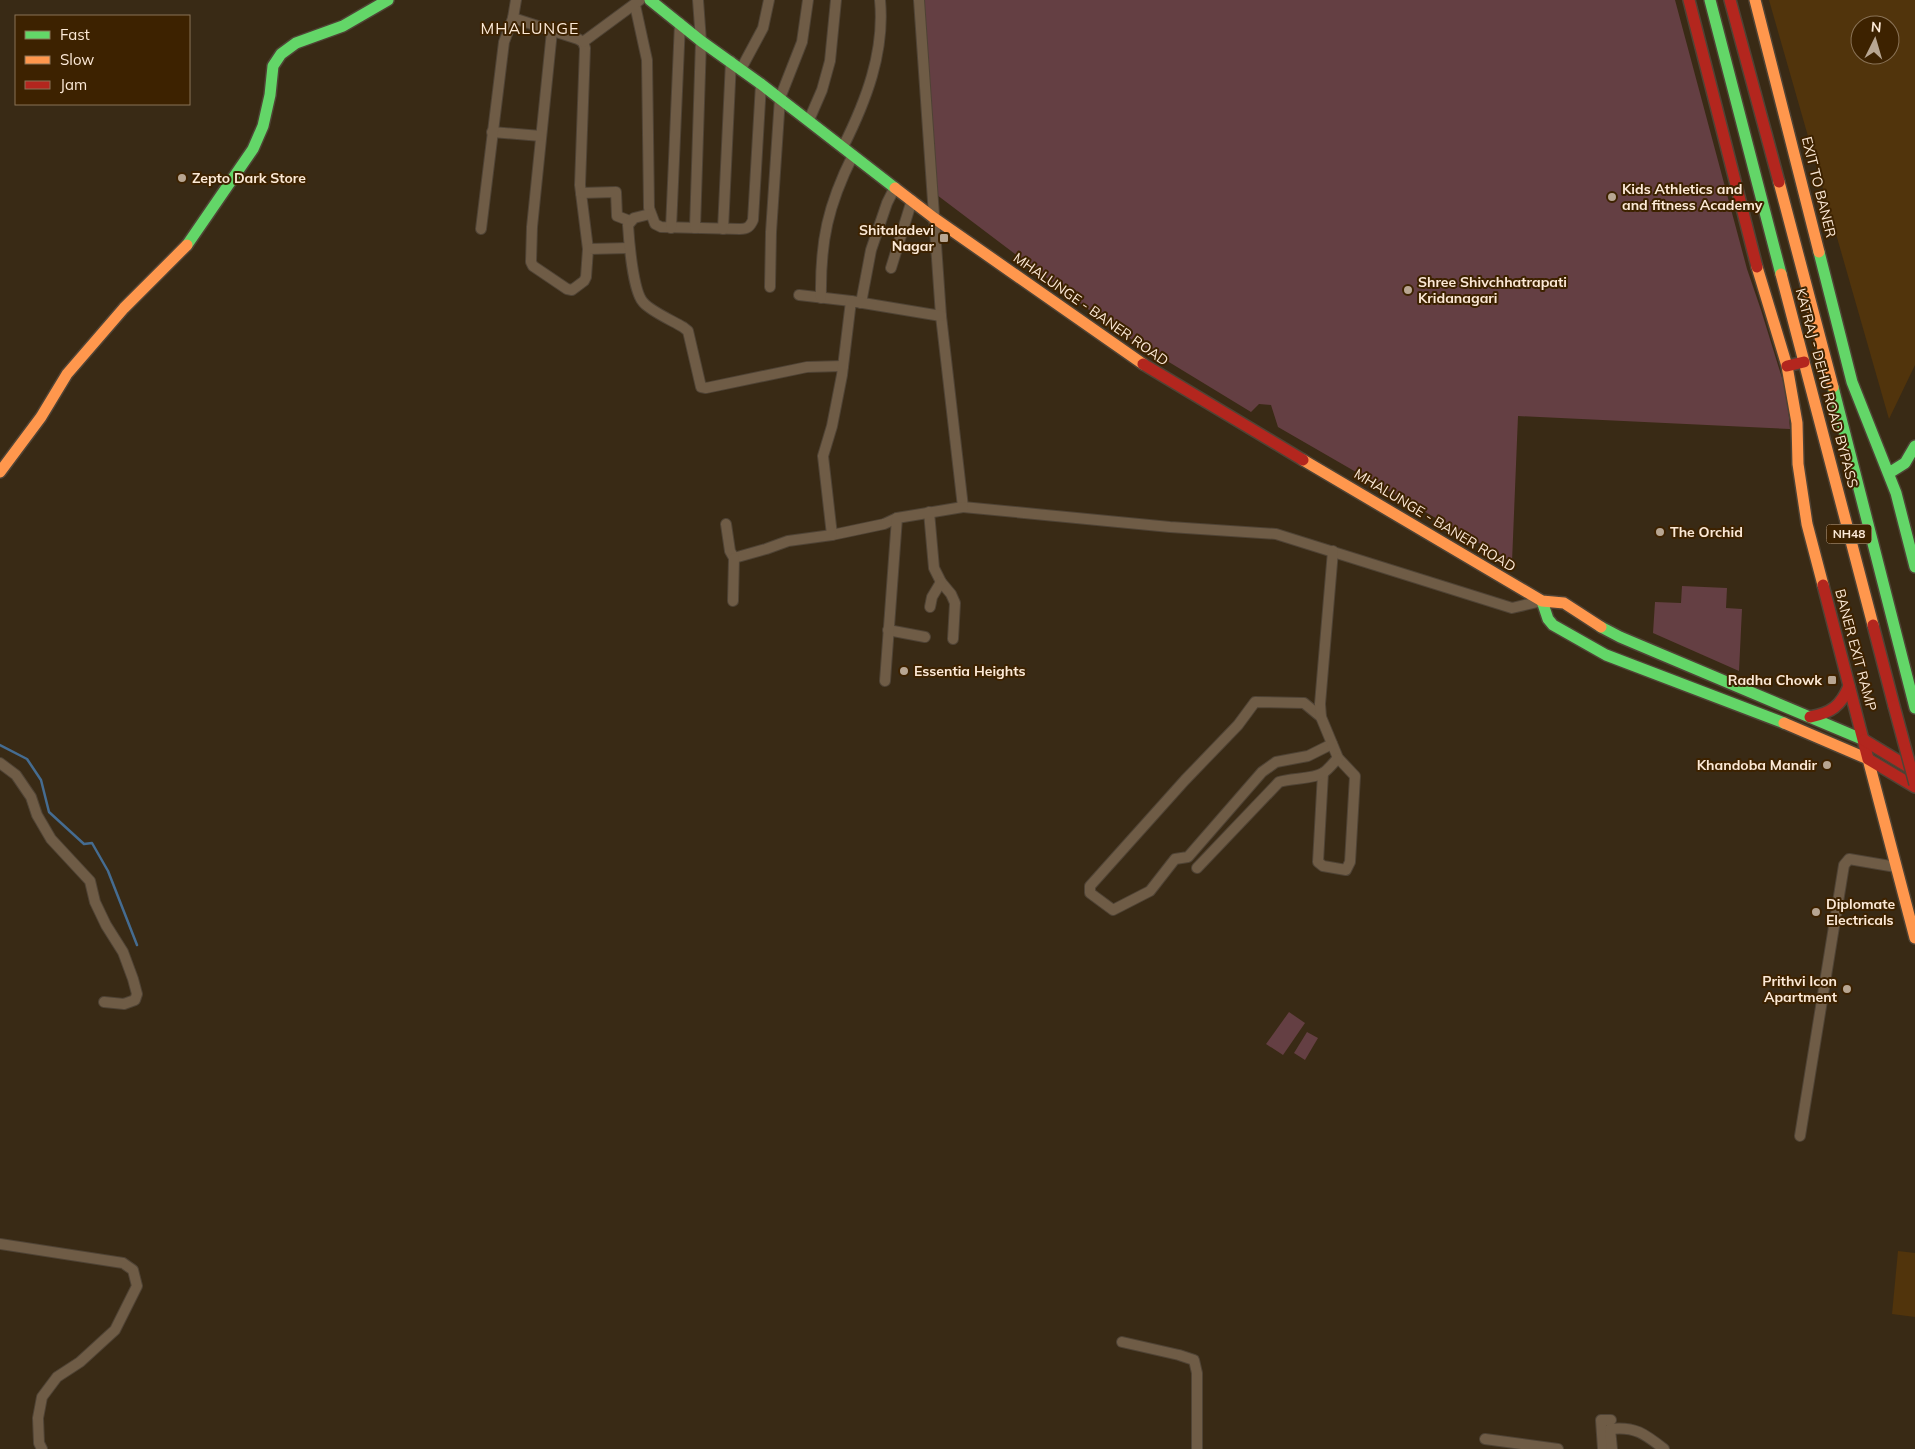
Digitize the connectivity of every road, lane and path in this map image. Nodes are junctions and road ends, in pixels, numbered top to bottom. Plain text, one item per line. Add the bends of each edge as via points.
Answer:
1 (388, 0) edge
2 (516, 0) edge
3 (650, 0) edge
4 (698, 0) edge
5 (769, 0) edge
6 (808, 0) edge
7 (836, 0) edge
8 (880, 0) edge
9 (919, 0) edge
10 (1710, 0) edge
11 (1730, 0) edge
12 (1755, 0) edge
13 (1693, 1) edge
14 (637, 2) edge
15 (513, 18) junction
16 (680, 24) junction
17 (552, 30) junction
18 (701, 41) junction
19 (583, 42) junction
20 (730, 61) junction
21 (740, 69) junction
22 (762, 84) junction
23 (780, 98) junction
24 (809, 120) junction
25 (492, 132) junction
26 (542, 136) junction
27 (843, 146) junction
28 (853, 154) junction
29 (896, 187) junction
30 (581, 193) junction
31 (912, 200) junction
32 (650, 214) junction
33 (934, 218) junction
34 (630, 221) junction
35 (671, 228) junction
36 (695, 228) junction
37 (481, 229) dead end
38 (723, 229) junction
39 (629, 248) junction
40 (588, 250) junction
41 (891, 268) dead end
42 (770, 287) dead end
43 (799, 295) dead end
44 (821, 298) junction
45 (856, 302) junction
46 (941, 316) junction
47 (1804, 362) junction
48 (843, 366) junction
49 (1787, 366) junction
50 (1852, 382) junction
51 (1833, 387) junction
52 (1915, 446) edge
53 (0, 472) edge
54 (1889, 473) junction
55 (963, 507) junction
56 (930, 512) junction
57 (898, 518) junction
58 (726, 524) dead end
59 (832, 535) junction
60 (1333, 551) junction
61 (734, 558) junction
62 (1915, 567) edge
63 (941, 582) junction
64 (733, 601) dead end
65 (1542, 601) junction
66 (930, 607) dead end
67 (888, 630) junction
68 (925, 637) dead end
69 (953, 638) dead end
70 (1701, 670) junction
71 (884, 681) dead end
72 (1850, 686) junction
73 (1694, 688) junction
74 (1914, 704) edge
75 (1321, 717) junction
76 (1810, 717) junction
77 (1864, 740) junction
78 (1332, 744) junction
79 (1338, 758) junction
80 (1868, 759) junction
81 (0, 763) edge
82 (1915, 771) edge
83 (1323, 773) junction
84 (1915, 786) edge
85 (1896, 867) junction
86 (1197, 868) dead end
87 (1915, 938) edge
88 (104, 1002) dead end
89 (1800, 1136) dead end
90 (0, 1244) edge
91 (1122, 1342) dead end
92 (1611, 1420) dead end
93 (1485, 1439) dead end
94 (42, 1449) edge
95 (1197, 1449) edge
96 (1558, 1449) edge
97 (1602, 1449) edge
98 (1612, 1449) edge
99 (1664, 1449) edge

1 - 53 main road via 343,26 296,43 281,54 273,66 263,126 253,149 184,249 124,308 67,374 41,417
2 - 15 street
3 - 16 main road, MHALUNGE - BANER ROAD
4 - 18 street
5 - 21 street via 763,28
6 - 23 street via 802,42
7 - 24 street via 830,61
8 - 27 street via 880,40 872,78 858,118
9 - 33 street
10 - 47 main road, KATRAJ - DEHU ROAD BYPASS / NH48
11 - 51 main road, KATRAJ - DEHU ROAD BYPASS / NH48
12 - 50 main road, EXIT TO BANER
13 - 49 main road, BANER EXIT RAMP via 1764,288
14 - 19 street
14 - 32 street via 647,60
15 - 17 street
15 - 25 street via 504,42
16 - 18 main road, MHALUNGE - BANER ROAD
16 - 35 street
17 - 19 street
17 - 26 street
18 - 20 main road, MHALUNGE - BANER ROAD
18 - 36 street
19 - 30 street
20 - 21 main road, MHALUNGE - BANER ROAD
20 - 38 street
21 - 22 main road, MHALUNGE - BANER ROAD
22 - 23 main road, MHALUNGE - BANER ROAD
22 - 38 street via 753,220 746,229
23 - 24 main road, MHALUNGE - BANER ROAD
23 - 42 street
24 - 27 main road, MHALUNGE - BANER ROAD
25 - 26 street
25 - 37 street
26 - 40 street via 531,262 572,290 586,277
27 - 28 main road, MHALUNGE - BANER ROAD
28 - 29 main road, MHALUNGE - BANER ROAD
28 - 44 street via 833,199 827,225 821,263
29 - 31 main road, MHALUNGE - BANER ROAD
29 - 45 street via 870,250
30 - 34 street via 616,192 617,216
30 - 40 street
31 - 33 main road, MHALUNGE - BANER ROAD
31 - 41 street
32 - 34 street
32 - 35 street via 655,224
33 - 46 street
33 - 65 main road, MHALUNGE - BANER ROAD via 1151,370
34 - 39 street
35 - 36 street
36 - 38 street
39 - 40 street
39 - 48 street via 642,302 688,331 702,388 807,367
43 - 44 street
44 - 45 street
45 - 46 street
45 - 48 street
46 - 55 street
47 - 49 main road
47 - 84 main road, KATRAJ - DEHU ROAD BYPASS / NH48, bridge
48 - 59 street via 823,456
49 - 72 main road, BANER EXIT RAMP via 1808,524
50 - 51 main road
50 - 54 main road
51 - 74 main road, KATRAJ - DEHU ROAD BYPASS / NH48
52 - 54 main road via 1906,463
54 - 62 main road
55 - 56 street
55 - 60 street via 1276,534
56 - 57 street
56 - 63 street via 934,568
57 - 59 street
57 - 67 street
58 - 61 street
59 - 61 street via 788,541
60 - 65 street via 1512,608
60 - 75 street
61 - 64 street
63 - 66 street
63 - 69 street via 955,602
65 - 70 main road, MHALUNGE - BANER ROAD via 1564,603 1620,637
65 - 73 main road via 1553,625 1587,645
67 - 68 street
67 - 71 street
70 - 73 main road
70 - 76 main road, MHALUNGE - BANER ROAD
72 - 76 main road via 1840,706
72 - 77 main road, BANER EXIT RAMP
73 - 80 main road
75 - 78 street
75 - 78 street via 1304,703 1255,702 1238,725 1090,886 1090,893 1113,910 1150,890 1175,859 1188,857 1262,772 1276,762 1308,756
76 - 77 main road, MHALUNGE - BANER ROAD
77 - 80 main road, BANER EXIT RAMP
77 - 82 main road, MHALUNGE - BANER ROAD
78 - 79 street
79 - 83 street
79 - 83 street via 1352,770 1356,783 1350,862 1346,870 1318,862
80 - 84 main road
80 - 85 main road, BANER EXIT RAMP
81 - 88 street via 16,775 31,797 36,815 51,840 90,881 95,902 123,952 137,994 135,1000 124,1004
83 - 86 street via 1279,782
85 - 87 main road, BANER EXIT RAMP
85 - 89 street via 1849,860 1844,866
90 - 94 street via 123,1264 133,1270 137,1286 115,1330 80,1362 57,1377 42,1397 38,1418
91 - 95 street via 1194,1360 1197,1373
92 - 97 street via 1601,1420
93 - 96 street
98 - 99 street via 1610,1429 1625,1427 1643,1433

